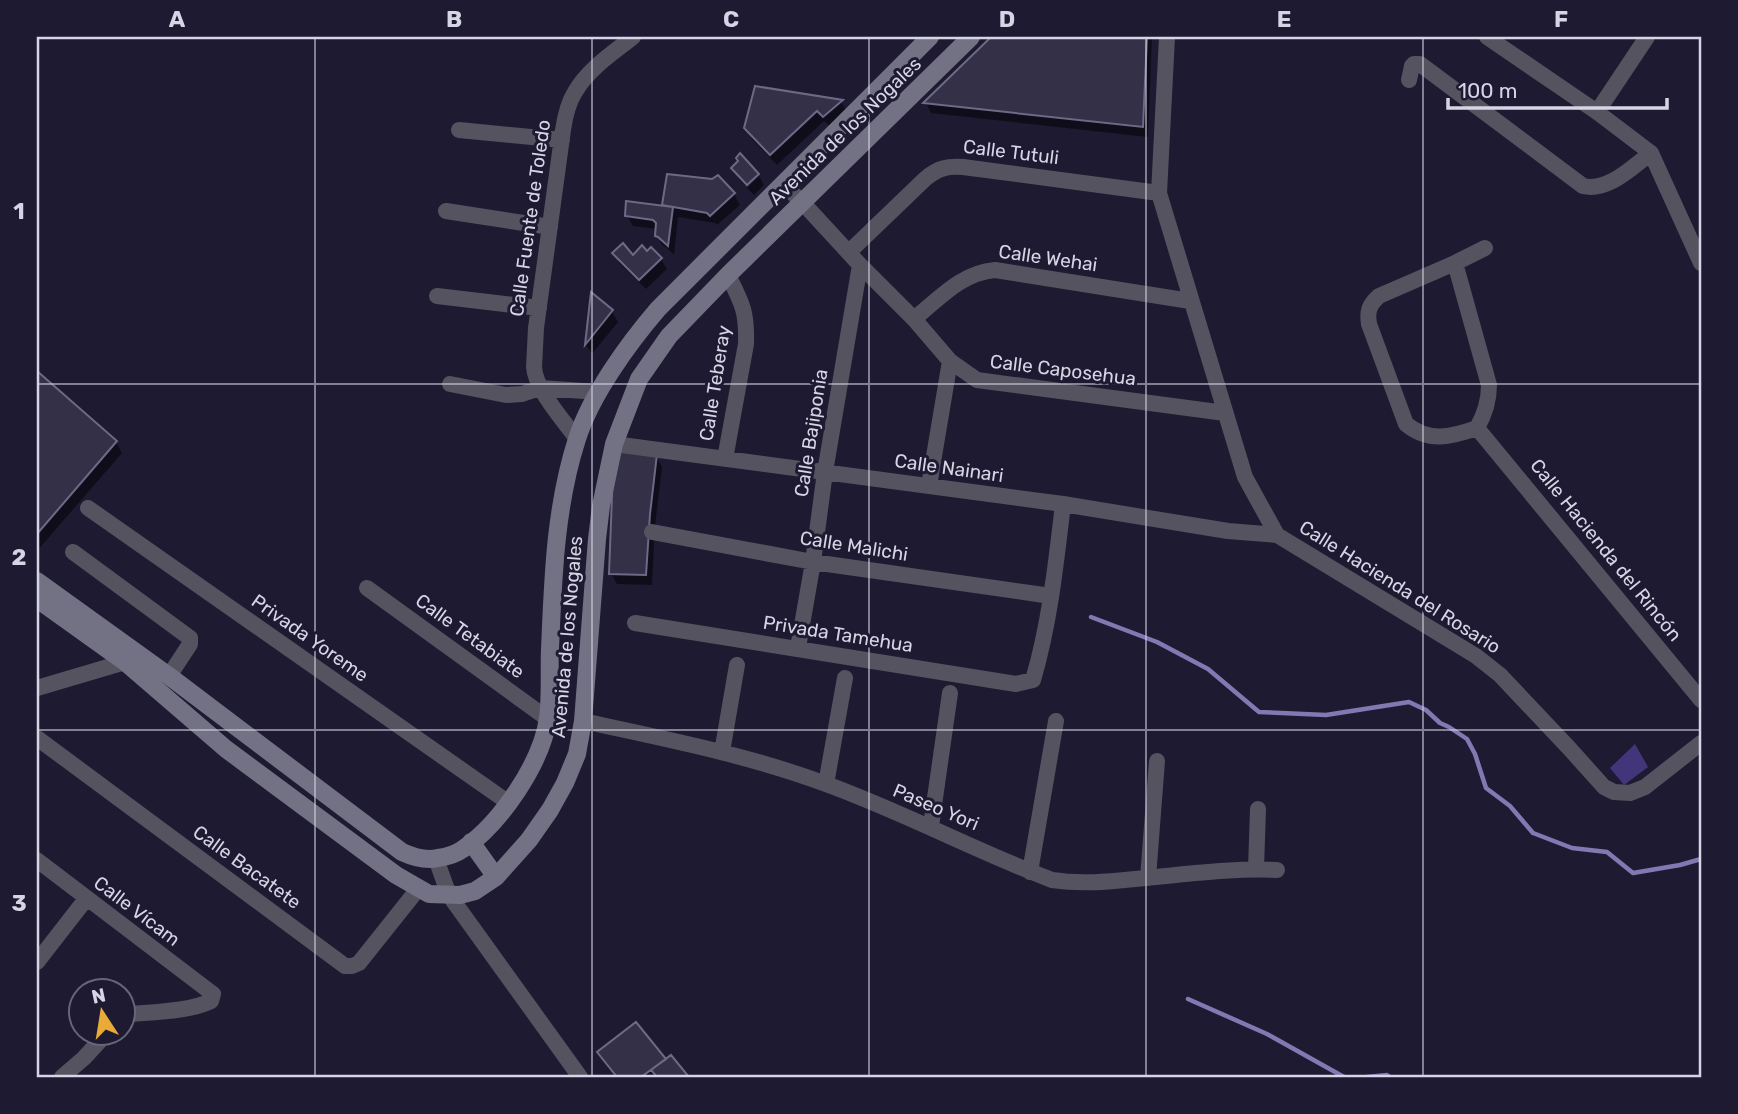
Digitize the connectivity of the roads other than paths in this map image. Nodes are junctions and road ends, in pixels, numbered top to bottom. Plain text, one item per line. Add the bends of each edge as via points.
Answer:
1 (633, 37) edge
2 (930, 37) edge
3 (971, 37) edge
4 (1167, 37) edge
5 (1487, 37) edge
6 (1647, 37) edge
7 (1409, 80) dead end
8 (1597, 112) junction
9 (459, 130) dead end
10 (562, 140) junction
11 (1651, 153) junction
12 (784, 184) junction
13 (1159, 193) junction
14 (802, 202) junction
15 (446, 211) dead end
16 (550, 227) junction
17 (1485, 248) dead end
18 (854, 259) junction
19 (1455, 263) junction
20 (1701, 263) edge
21 (728, 275) junction
22 (437, 296) dead end
23 (1190, 301) junction
24 (539, 308) junction
25 (914, 319) junction
26 (950, 361) junction
27 (450, 384) dead end
28 (540, 388) junction
29 (599, 393) junction
30 (1225, 413) junction
31 (1478, 428) junction
32 (577, 439) junction
33 (614, 444) junction
34 (725, 459) junction
35 (825, 472) junction
36 (929, 486) junction
37 (1063, 504) junction
38 (88, 508) dead end
39 (652, 532) dead end
40 (1277, 535) junction
41 (73, 552) dead end
42 (813, 562) junction
43 (37, 581) edge
44 (367, 588) dead end
45 (1051, 596) junction
46 (37, 599) edge
47 (635, 623) dead end
48 (798, 648) junction
49 (125, 662) junction
50 (737, 665) dead end
51 (169, 676) junction
52 (845, 678) dead end
53 (37, 688) edge
54 (950, 693) dead end
55 (1701, 699) edge
56 (548, 719) junction
57 (583, 721) junction
58 (1056, 721) dead end
59 (37, 738) edge
60 (1701, 743) edge
61 (722, 752) junction
62 (1157, 761) dead end
63 (826, 784) junction
64 (509, 803) junction
65 (1258, 809) dead end
66 (931, 827) junction
67 (471, 842) junction
68 (436, 859) junction
69 (37, 860) edge
70 (1256, 869) junction
71 (1277, 870) dead end
72 (1030, 872) junction
73 (496, 877) junction
74 (1148, 878) junction
75 (418, 889) junction
76 (449, 895) junction
77 (86, 899) junction
78 (37, 962) edge
79 (136, 1014) edge
80 (93, 1048) edge
81 (61, 1077) edge
82 (580, 1077) edge

1 - 10 street, Calle Fuente de Toledo via 575,92
2 - 12 main road, Avenida de los Nogales
3 - 14 main road, Avenida de los Nogales
4 - 13 street, Calle Hacienda del Rosario
5 - 8 street
6 - 8 street
7 - 11 street via 1412,66 1420,64 1583,186 1598,187
8 - 11 street
9 - 10 street
10 - 16 street, Calle Fuente de Toledo
11 - 20 street
12 - 14 street, Calle Caposehua
12 - 29 main road, Avenida de los Nogales via 658,309
13 - 18 street, Calle Tutuli via 944,167 925,179
13 - 23 street, Calle Hacienda del Rosario
14 - 18 street, Calle Caposehua
14 - 21 main road, Avenida de los Nogales
15 - 16 street
16 - 24 street, Calle Fuente de Toledo
17 - 19 street
18 - 25 street, Calle Caposehua
18 - 35 street, Calle Bajiponia
19 - 31 street via 1489,385
19 - 31 street via 1379,296 1370,303 1368,324 1406,424 1430,437
21 - 33 main road, Avenida de los Nogales via 652,360 639,380
21 - 34 street, Calle Teberay via 747,317 747,332
22 - 24 street
23 - 25 street, Calle Wehai via 995,270 964,278
23 - 30 street, Calle Hacienda del Rosario
24 - 28 street, Calle Fuente de Toledo via 534,368
25 - 26 street, Calle Caposehua
26 - 30 street, Calle Caposehua via 977,380
26 - 36 street
27 - 28 street via 506,396
28 - 29 street
28 - 32 street, Calle Fuente de Toledo
29 - 32 main road, Avenida de los Nogales
30 - 40 street, Calle Hacienda del Rosario via 1245,477
31 - 55 street, Calle Hacienda del Rincón
32 - 56 main road, Avenida de los Nogales via 558,529
33 - 34 street, Calle Nainari
33 - 57 main road, Avenida de los Nogales via 597,539
34 - 35 street, Calle Nainari
35 - 36 street, Calle Nainari
35 - 42 street, Calle Bajiponia
36 - 37 street, Calle Nainari
37 - 40 street, Calle Nainari
37 - 45 street
38 - 64 street, Privada Yoreme
39 - 42 street, Calle Malichi
40 - 60 street, Calle Hacienda del Rosario via 1476,656 1614,792 1630,793 1645,787
41 - 51 street via 190,638
42 - 45 street, Calle Malichi
42 - 48 street, Calle Bajiponia
43 - 51 main road
44 - 56 street, Calle Tetabiate
45 - 48 street, Privada Tamehua via 1033,680 1016,684
46 - 49 main road, Avenida de los Nogales
47 - 48 street, Privada Tamehua
49 - 53 street
49 - 75 main road, Avenida de los Nogales via 236,757
50 - 61 street
51 - 68 main road via 402,852
52 - 63 street
54 - 66 street
56 - 64 main road, Avenida de los Nogales via 531,766
57 - 61 street, Paseo Yori
57 - 73 main road, Avenida de los Nogales via 577,754 550,810
58 - 72 street
59 - 75 street, Calle Bacatete via 345,966 359,963
61 - 63 street, Paseo Yori
62 - 74 street
63 - 66 street, Paseo Yori
64 - 67 main road, Avenida de los Nogales
65 - 70 street
66 - 72 street, Paseo Yori
67 - 68 main road, Avenida de los Nogales via 461,851
67 - 73 main road
68 - 76 street
69 - 77 street, Calle Vícam
70 - 71 street, Paseo Yori
70 - 74 street, Paseo Yori
72 - 74 street, Paseo Yori via 1074,883
73 - 76 main road, Avenida de los Nogales via 475,891
75 - 76 main road, Avenida de los Nogales
76 - 82 street
77 - 78 street
77 - 79 street, Calle Vícam via 213,994 212,1000 203,1004
80 - 81 street

